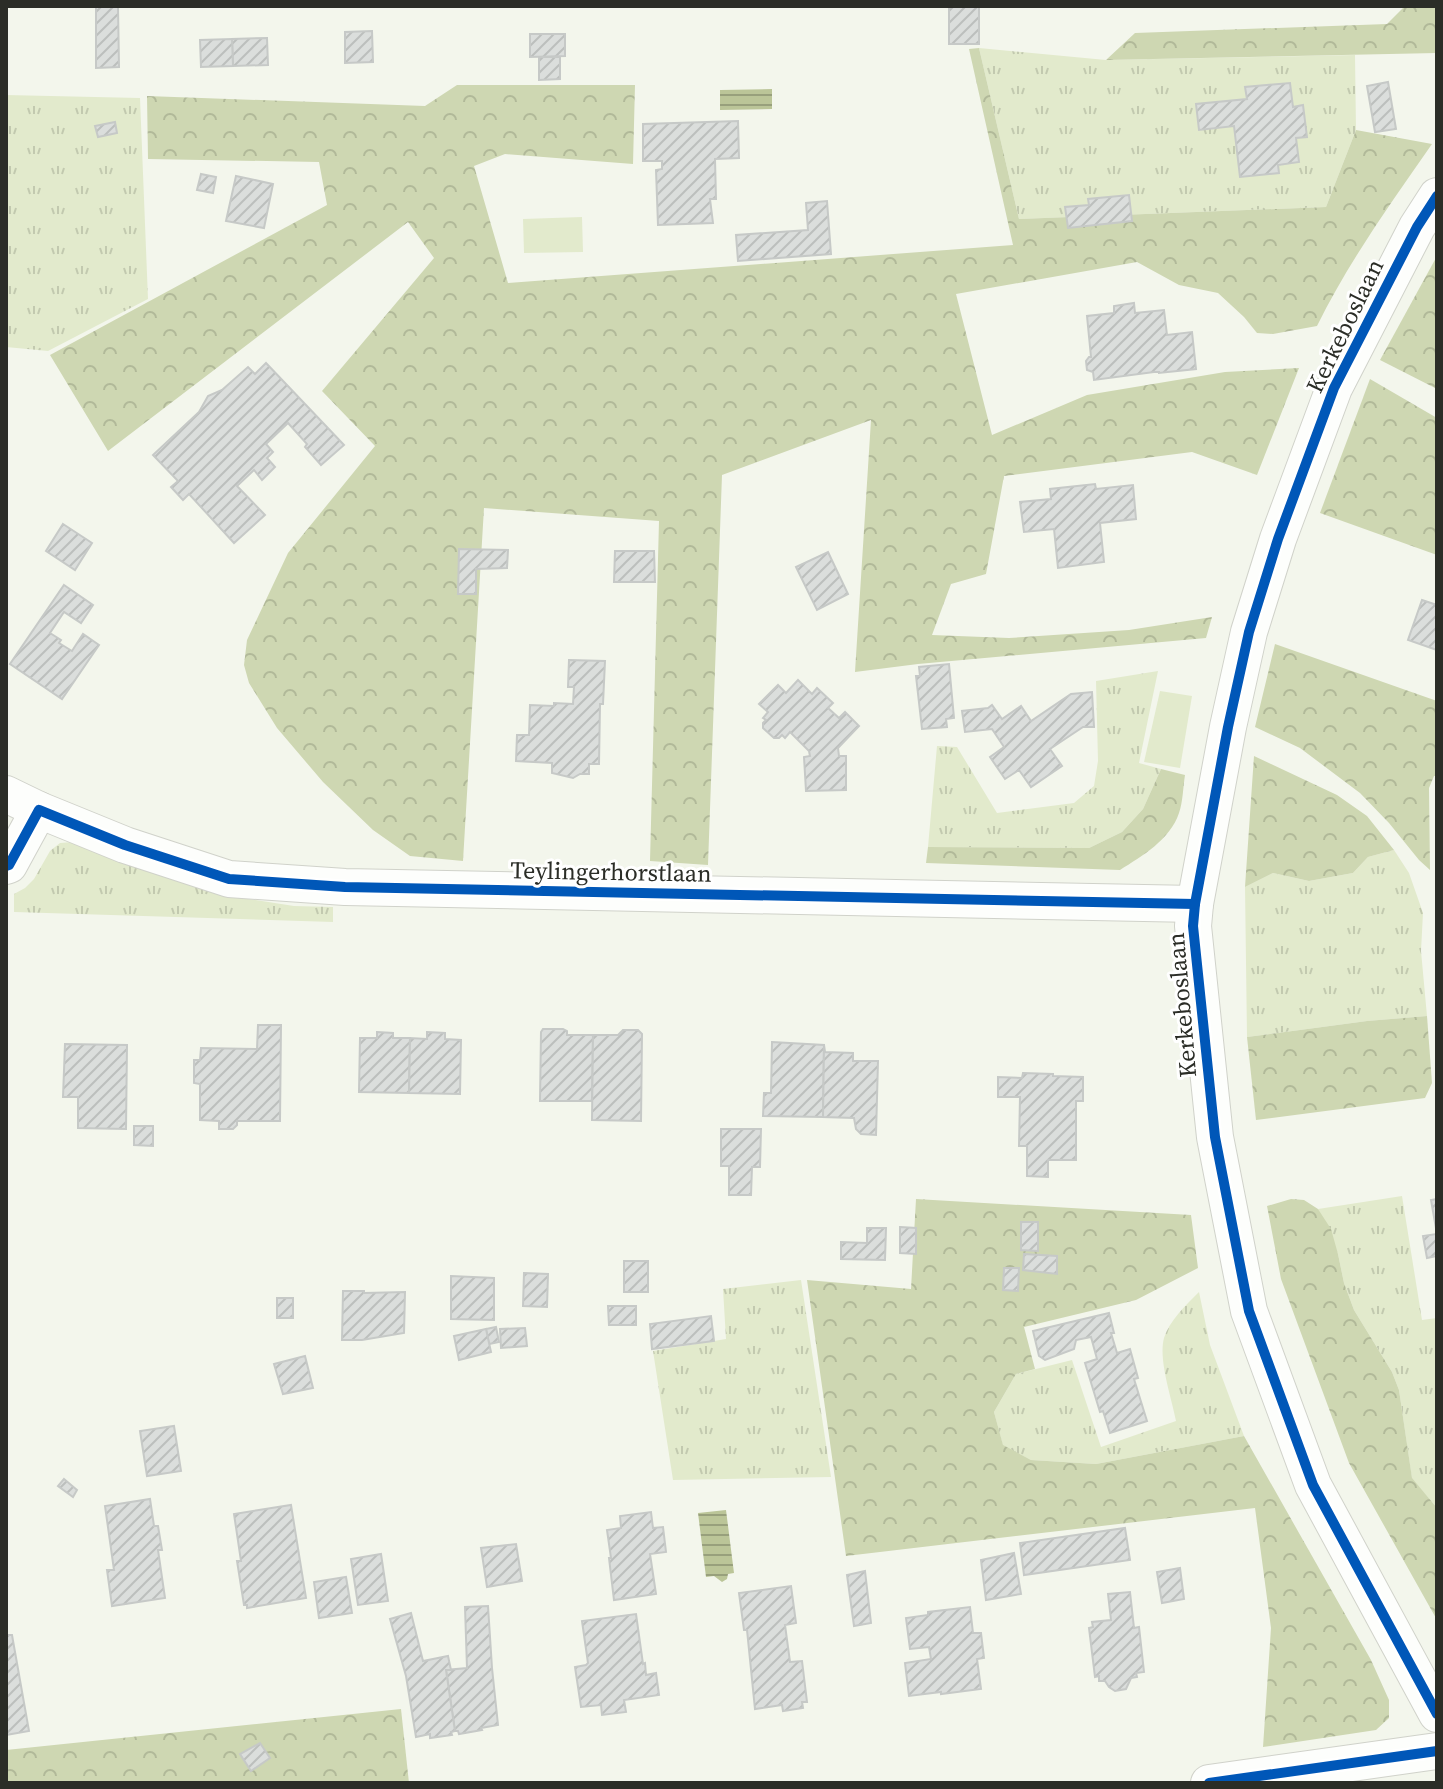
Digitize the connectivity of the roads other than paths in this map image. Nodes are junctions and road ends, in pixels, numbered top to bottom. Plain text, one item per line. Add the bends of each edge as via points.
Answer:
1 (1437, 196) edge
2 (6, 794) edge
3 (39, 810) junction
4 (6, 866) edge
5 (1195, 904) junction
6 (1437, 1714) edge
7 (1437, 1751) edge
8 (1209, 1783) edge

1 - 5 street, Kerkeboslaan via 1334,388 1278,539 1249,632
2 - 3 street, Teylingerhorstlaan
3 - 4 street
3 - 5 street, Teylingerhorstlaan via 229,879 345,887
5 - 6 street, Kerkeboslaan via 1215,1137 1249,1311 1313,1485
7 - 8 street

